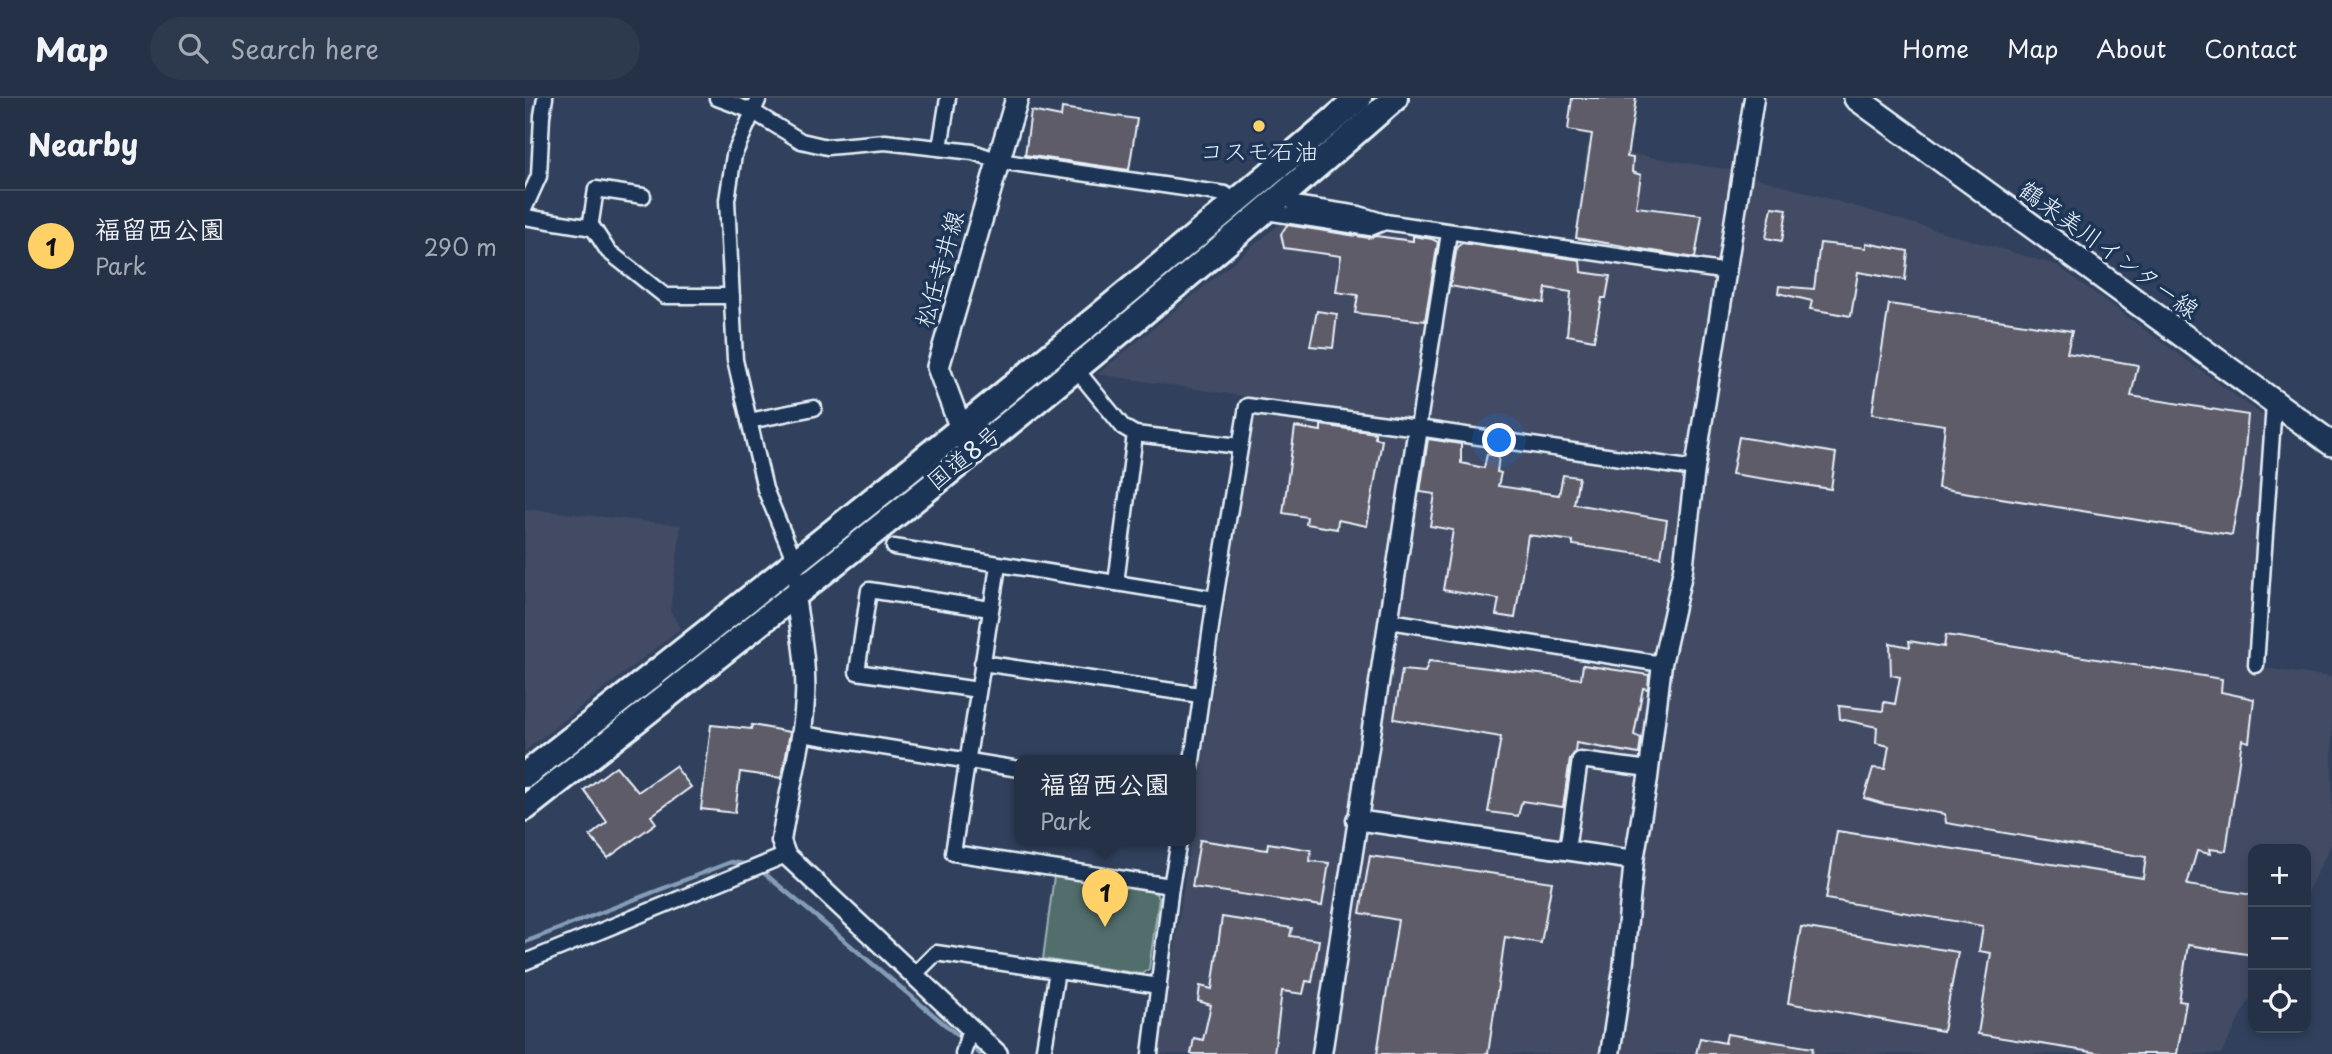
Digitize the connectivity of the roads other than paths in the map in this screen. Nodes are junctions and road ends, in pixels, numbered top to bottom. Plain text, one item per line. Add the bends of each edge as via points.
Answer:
1 (545, 98) edge
2 (717, 98) edge
3 (948, 98) edge
4 (1017, 98) edge
5 (1359, 98) edge
6 (1395, 98) edge
7 (1754, 98) edge
8 (1856, 98) edge
9 (756, 104) edge
10 (940, 148) junction
11 (999, 161) junction
12 (1225, 194) dead end
13 (643, 196) dead end
14 (1294, 204) dead end
15 (525, 207) edge
16 (1266, 212) junction
17 (525, 217) edge
18 (1385, 222) junction
19 (590, 228) junction
20 (1449, 233) junction
21 (1728, 272) junction
22 (732, 296) junction
23 (1075, 368) junction
24 (2274, 404) junction
25 (814, 408) dead end
26 (749, 421) junction
27 (1418, 428) junction
28 (961, 429) junction
29 (1135, 434) junction
30 (2332, 443) edge
31 (1240, 446) junction
32 (971, 453) junction
33 (1695, 469) junction
34 (894, 547) dead end
35 (796, 564) junction
36 (998, 566) junction
37 (1116, 583) junction
38 (795, 596) junction
39 (1215, 599) junction
40 (990, 608) junction
41 (1390, 621) junction
42 (982, 663) junction
43 (1662, 664) junction
44 (2256, 665) dead end
45 (978, 690) junction
46 (1201, 695) junction
47 (801, 734) junction
48 (1193, 755) edge
49 (968, 761) junction
50 (1014, 768) edge
51 (1649, 769) junction
52 (525, 775) edge
53 (525, 808) edge
54 (1356, 820) junction
55 (1178, 846) edge
56 (1567, 850) junction
57 (786, 855) junction
58 (1634, 860) junction
59 (1171, 886) junction
60 (525, 962) edge
61 (1057, 971) junction
62 (913, 976) junction
63 (1159, 986) junction
64 (966, 1041) edge
65 (998, 1054) edge
66 (1043, 1054) edge
67 (1150, 1054) edge
68 (1322, 1054) edge
69 (1610, 1054) edge

1 - 15 street via 539,176
2 - 9 street
3 - 10 street
4 - 11 main road, 松任寺井線
5 - 28 highway, 国道8号
6 - 16 highway, 国道8号
7 - 21 street
8 - 24 main road, 鶴来美川インター線
9 - 10 street via 801,141 827,147 885,142
9 - 22 street via 734,155 727,200
10 - 11 street
11 - 12 street
11 - 28 main road, 松任寺井線 via 938,367
13 - 19 street via 596,189
14 - 18 street
16 - 18 street via 1370,228
16 - 23 highway, 国道8号
17 - 19 street
18 - 20 street
19 - 22 street via 608,251 665,296
20 - 21 street
20 - 27 street
21 - 33 street
22 - 26 street via 735,360
23 - 29 street via 1123,427
23 - 32 highway, 国道8号
24 - 30 main road, 鶴来美川インター線
24 - 44 street
25 - 26 street
26 - 35 street via 765,489
27 - 31 street via 1247,406
27 - 33 street
27 - 41 street
28 - 32 main road, 松任寺井線
28 - 35 highway, 国道8号
29 - 31 street
29 - 37 street
31 - 39 street
32 - 38 highway, 国道8号
33 - 43 street via 1683,570
34 - 36 street
35 - 38 street
35 - 52 highway, 国道8号
36 - 37 street
36 - 40 street
37 - 39 street
38 - 47 street via 805,663
38 - 53 highway, 国道8号
39 - 46 street
40 - 42 street
40 - 45 street via 869,590 857,671
41 - 43 street
41 - 54 street
42 - 45 street
42 - 46 street
43 - 51 street
45 - 49 street
46 - 48 street
47 - 49 street
47 - 57 street via 781,841
49 - 50 street
49 - 59 street via 953,853
51 - 56 street via 1580,760
51 - 58 street
54 - 56 street
54 - 68 street
55 - 59 street
56 - 58 street
57 - 60 street
57 - 62 street
58 - 69 street
59 - 63 street
61 - 62 street via 936,953
61 - 63 street
61 - 66 street
62 - 64 street
63 - 67 street
64 - 65 street

